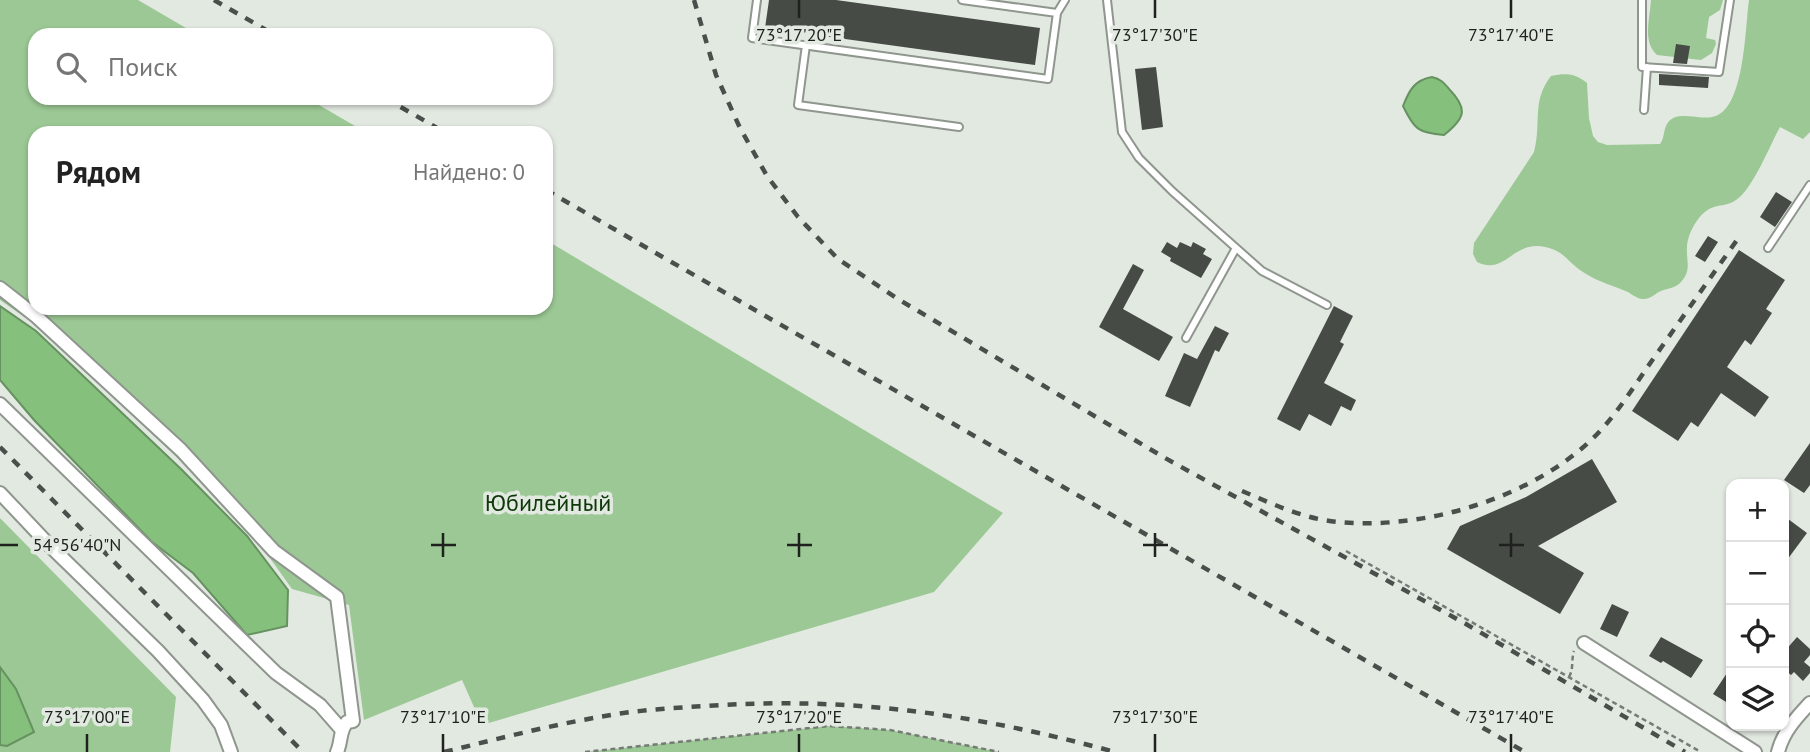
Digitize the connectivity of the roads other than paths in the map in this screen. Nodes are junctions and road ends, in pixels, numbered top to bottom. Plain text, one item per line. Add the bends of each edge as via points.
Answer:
1 (757, 0) edge
2 (962, 0) edge
3 (1065, 0) edge
4 (1107, 0) edge
5 (1642, 0) edge
6 (1730, 0) edge
7 (1057, 13) junction
8 (806, 45) junction
9 (1647, 67) junction
10 (1644, 110) dead end
11 (959, 127) dead end
12 (1810, 185) edge
13 (1236, 248) junction
14 (1768, 248) dead end
15 (0, 288) edge
16 (1326, 305) dead end
17 (28, 310) edge
18 (34, 315) edge
19 (1186, 338) dead end
20 (0, 404) edge
21 (0, 493) edge
22 (1584, 643) road end
23 (1810, 703) edge
24 (341, 729) junction
25 (231, 752) edge
26 (337, 752) edge
27 (1755, 752) edge
28 (1778, 752) edge

1 - 8 lane via 752,38
2 - 7 lane
3 - 7 lane
4 - 13 lane via 1122,132 1150,170
5 - 9 lane via 1642,66
6 - 9 lane via 1719,72
7 - 8 lane via 1048,79
8 - 11 lane via 797,105
9 - 10 lane
12 - 14 lane
13 - 16 lane via 1262,271
13 - 19 lane
15 - 17 street
18 - 24 street via 181,450 274,551 337,597 353,721
20 - 24 street via 276,673 320,705
21 - 25 street via 203,700 221,725
22 - 27 street
23 - 28 street via 1789,727
24 - 26 street

